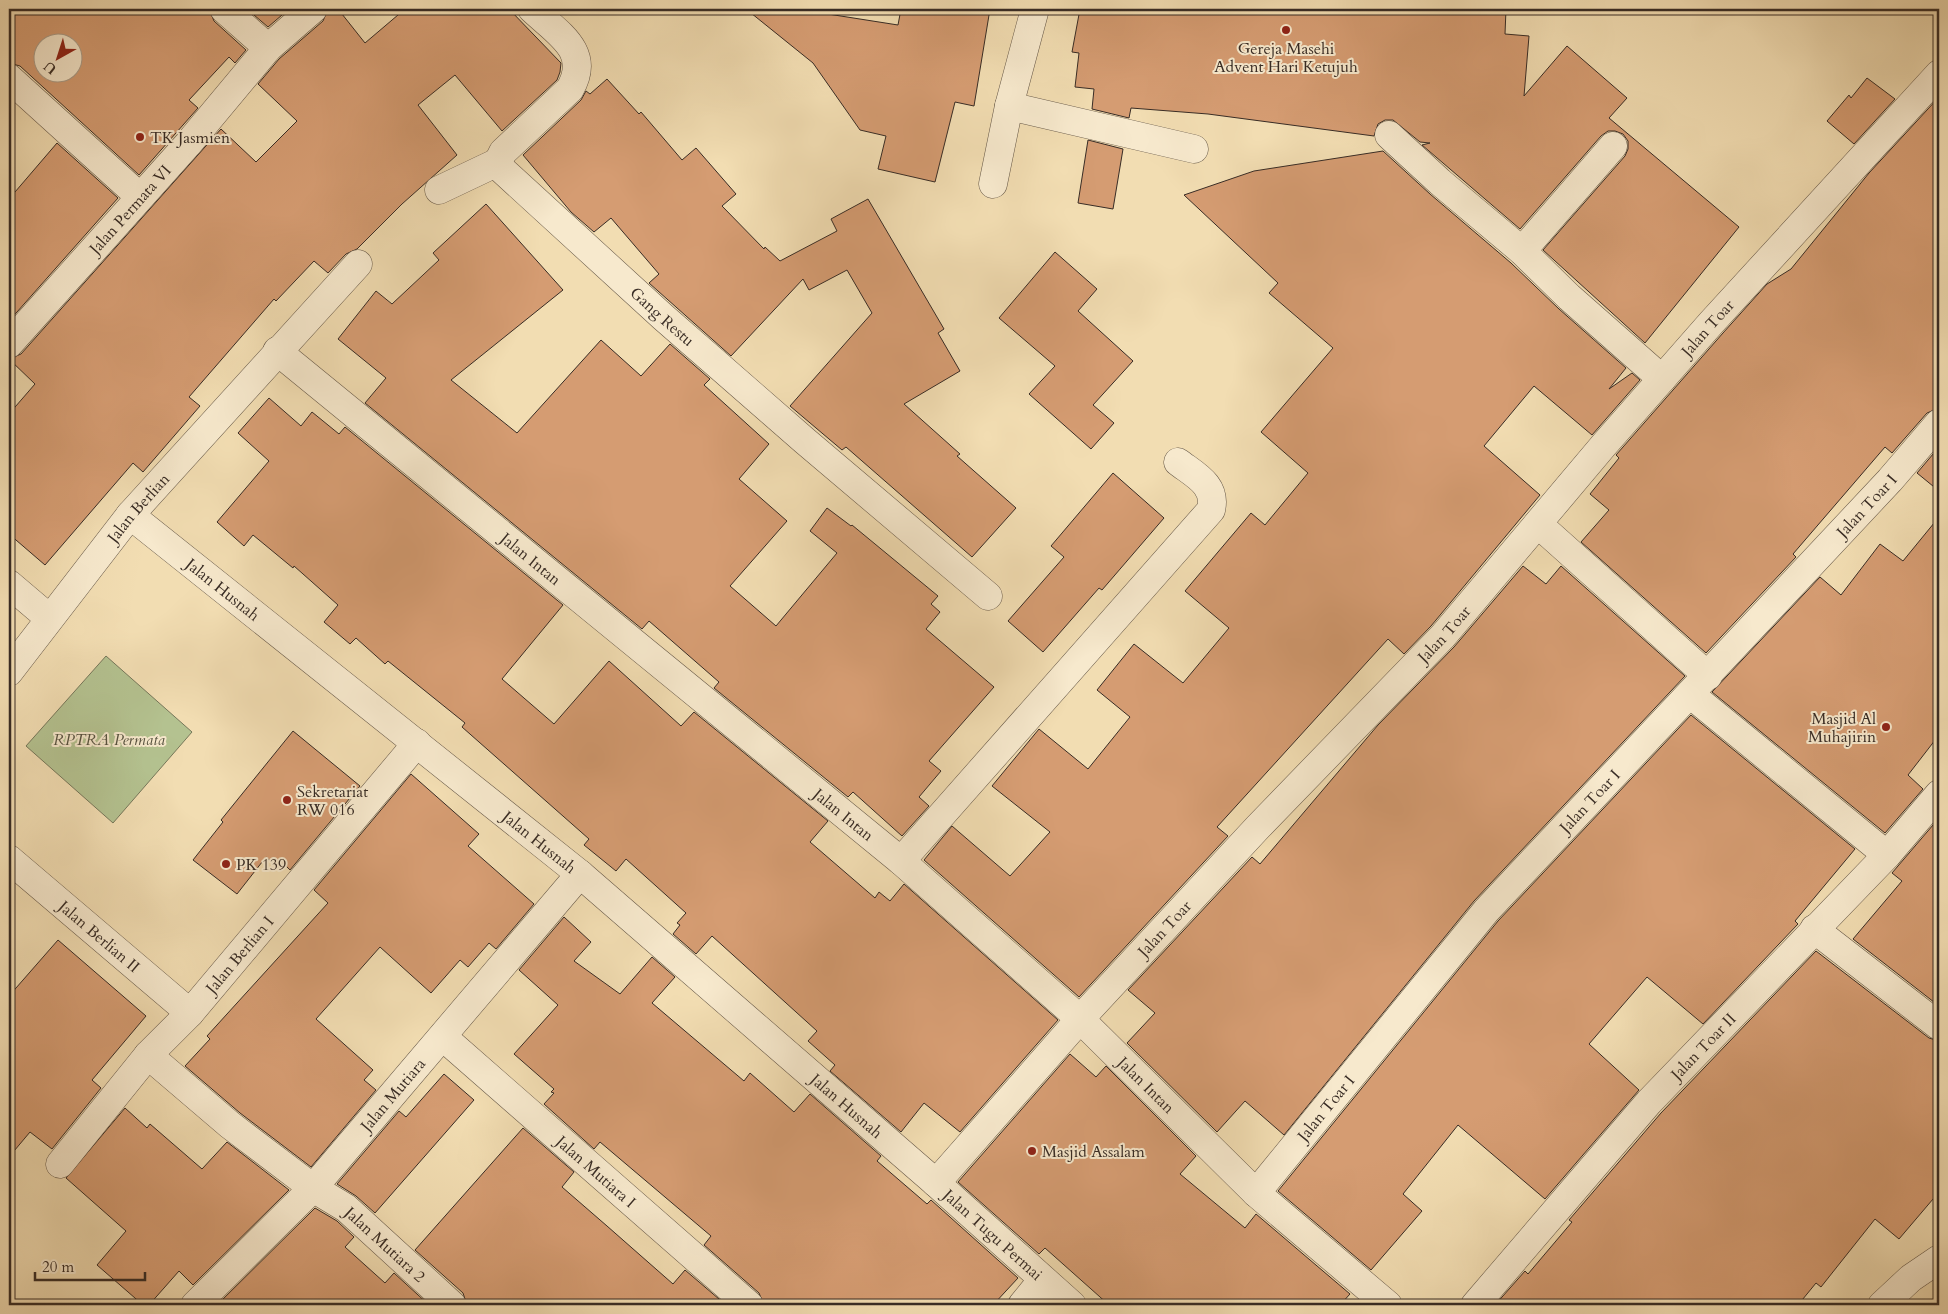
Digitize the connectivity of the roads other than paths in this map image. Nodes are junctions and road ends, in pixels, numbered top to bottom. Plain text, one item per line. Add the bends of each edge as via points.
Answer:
1 (224, 9) edge
2 (313, 9) edge
3 (532, 9) edge
4 (1035, 9) edge
5 (268, 48) junction
6 (1939, 74) edge
7 (9, 78) edge
8 (1009, 106) junction
9 (1389, 135) dead end
10 (1613, 146) dead end
11 (1194, 149) dead end
12 (498, 162) junction
13 (993, 184) dead end
14 (439, 190) dead end
15 (139, 196) junction
16 (1522, 251) junction
17 (358, 264) dead end
18 (9, 344) edge
19 (276, 351) junction
20 (1662, 379) junction
21 (1939, 423) edge
22 (1178, 462) dead end
23 (130, 514) junction
24 (1538, 524) junction
25 (9, 584) edge
26 (988, 596) dead end
27 (49, 618) junction
28 (9, 672) edge
29 (1699, 685) junction
30 (417, 743) junction
31 (1939, 794) edge
32 (1887, 855) junction
33 (9, 859) edge
34 (901, 861) junction
35 (580, 874) junction
36 (1814, 929) junction
37 (190, 1013) junction
38 (1080, 1019) junction
39 (1939, 1026) edge
40 (442, 1037) junction
41 (148, 1055) junction
42 (60, 1164) dead end
43 (936, 1183) junction
44 (313, 1188) junction
45 (1256, 1193) junction
46 (1939, 1259) edge
47 (196, 1305) edge
48 (452, 1305) edge
49 (749, 1305) edge
50 (1072, 1305) edge
51 (1388, 1305) edge
52 (1475, 1305) edge
53 (1882, 1305) edge

1 - 5 street
2 - 5 street, Jalan Permata VI
3 - 12 street via 576,52 579,65 570,89 503,152
4 - 8 street
5 - 15 street, Jalan Permata VI via 188,144
6 - 20 street, Jalan Toar
7 - 15 street
8 - 11 street
8 - 13 street
9 - 16 street
10 - 16 street
12 - 14 street
12 - 26 street, Gang Restu via 508,176 663,317
15 - 18 street, Jalan Permata VI
16 - 20 street
17 - 19 street, Jalan Berlian
19 - 23 street, Jalan Berlian
19 - 34 street, Jalan Intan
20 - 24 street, Jalan Toar
21 - 29 street, Jalan Toar I
22 - 34 street via 1210,488 1211,510
23 - 27 street, Jalan Berlian
23 - 30 street, Jalan Husnah
24 - 29 street
24 - 38 street, Jalan Toar via 1443,636 1258,827
25 - 27 street
27 - 28 street, Jalan Berlian
29 - 32 street
29 - 45 street, Jalan Toar I via 1486,911
30 - 35 street, Jalan Husnah
30 - 37 street, Jalan Berlian I
31 - 32 street, Jalan Toar II
32 - 36 street, Jalan Toar II
33 - 37 street, Jalan Berlian II
34 - 38 street, Jalan Intan
35 - 40 street, Jalan Mutiara
35 - 43 street, Jalan Husnah
36 - 39 street
36 - 52 street, Jalan Toar II via 1650,1102
37 - 41 street, Jalan Berlian I
38 - 43 street, Jalan Toar
38 - 45 street, Jalan Intan
40 - 44 street, Jalan Mutiara
40 - 49 street, Jalan Mutiara I
41 - 42 street, Jalan Berlian I
41 - 44 street, Jalan Mutiara 2 via 230,1125
43 - 50 street, Jalan Tugu Permai
44 - 47 street, Jalan Mutiara
44 - 48 street, Jalan Mutiara 2 via 346,1208
45 - 51 street, Jalan Intan
46 - 53 street via 1911,1278

